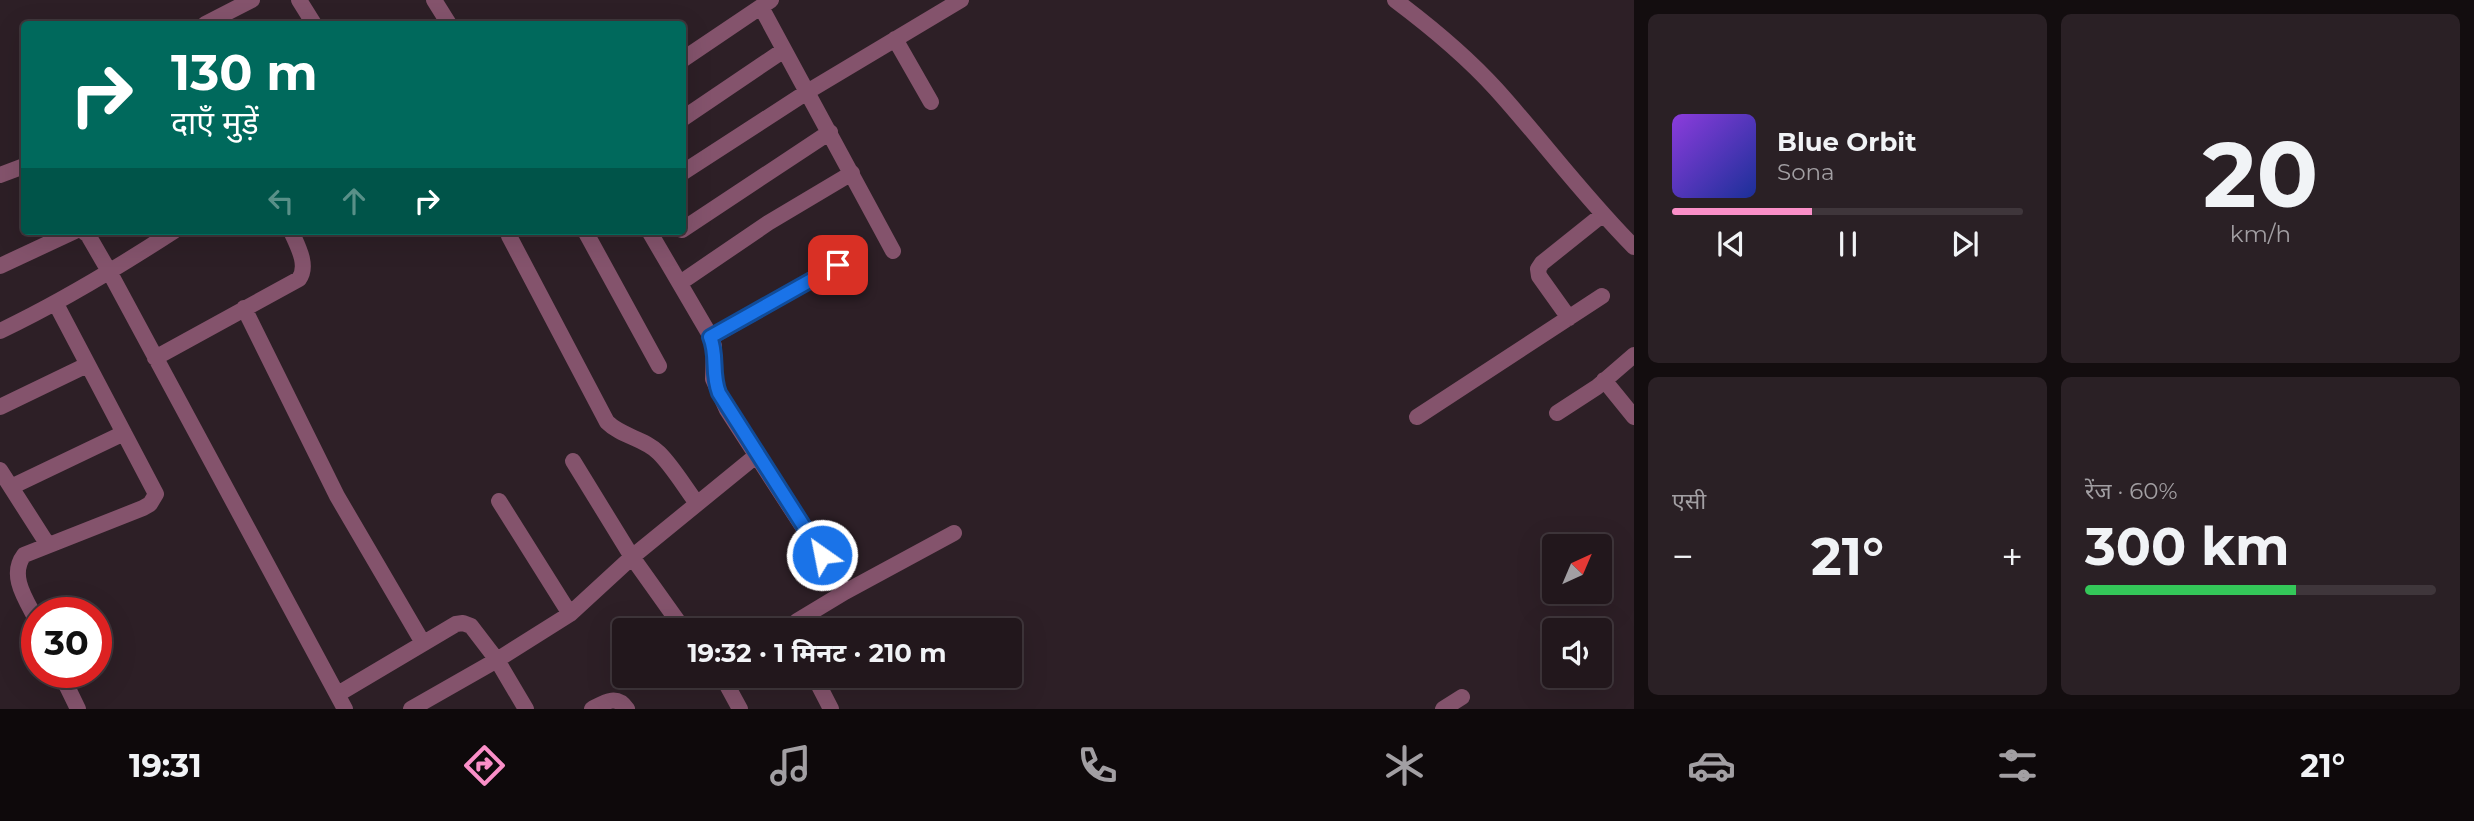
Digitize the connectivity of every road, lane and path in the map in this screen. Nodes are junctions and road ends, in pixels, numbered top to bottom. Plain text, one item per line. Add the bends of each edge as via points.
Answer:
1 (252, 0) edge
2 (299, 0) edge
3 (434, 0) edge
4 (961, 0) edge
5 (1395, 0) edge
6 (766, 4) edge
7 (211, 21) edge
8 (312, 21) edge
9 (447, 21) edge
10 (895, 39) junction
11 (784, 50) junction
12 (686, 57) edge
13 (807, 92) junction
14 (931, 102) dead end
15 (686, 116) edge
16 (830, 132) junction
17 (21, 167) edge
18 (686, 170) edge
19 (852, 173) junction
20 (0, 175) edge
21 (1602, 215) junction
22 (686, 227) edge
23 (66, 235) edge
24 (88, 235) edge
25 (168, 235) edge
26 (295, 235) edge
27 (510, 235) edge
28 (587, 235) edge
29 (651, 235) edge
30 (674, 235) edge
31 (658, 246) junction
32 (1634, 247) edge
33 (893, 251) dead end
34 (838, 265) dead end
35 (0, 266) edge
36 (110, 273) junction
37 (680, 283) junction
38 (1602, 296) dead end
39 (55, 304) junction
40 (244, 308) junction
41 (1569, 318) junction
42 (0, 331) edge
43 (710, 337) junction
44 (1634, 355) edge
45 (155, 358) junction
46 (87, 365) junction
47 (659, 366) dead end
48 (1604, 380) junction
49 (0, 407) edge
50 (1557, 413) dead end
51 (1417, 417) dead end
52 (1634, 417) edge
53 (124, 433) junction
54 (757, 455) junction
55 (573, 461) dead end
56 (0, 470) edge
57 (11, 487) junction
58 (499, 501) dead end
59 (696, 502) junction
60 (954, 533) dead end
61 (48, 545) junction
62 (632, 557) junction
63 (845, 592) junction
64 (26, 597) edge
65 (570, 614) junction
66 (675, 618) edge
67 (802, 618) edge
68 (423, 643) junction
69 (497, 660) junction
70 (68, 688) edge
71 (729, 688) edge
72 (820, 688) edge
73 (1462, 697) dead end
74 (342, 702) edge
75 (78, 709) edge
76 (411, 709) edge
77 (526, 709) edge
78 (592, 709) edge
79 (627, 709) edge
80 (740, 709) edge
81 (831, 709) edge
82 (1443, 709) edge

1 - 7 street
2 - 8 street
3 - 9 street
4 - 10 street
5 - 21 street via 1446,40 1494,87
6 - 11 street
6 - 12 street
10 - 13 street
10 - 14 street
11 - 13 street
11 - 15 street
13 - 16 street
13 - 18 street
16 - 19 street
16 - 22 street
17 - 20 street
19 - 33 street
19 - 37 street
21 - 32 street
21 - 41 street via 1538,270
23 - 35 street
24 - 36 street
25 - 36 street
26 - 40 street via 303,274
27 - 59 street via 607,422 659,453
28 - 47 street
29 - 31 street
30 - 31 street
31 - 37 street
34 - 43 street
36 - 39 street
36 - 45 street
37 - 43 street
38 - 41 street
39 - 42 street
39 - 46 street
40 - 45 street
40 - 68 street via 337,496
41 - 51 street
43 - 54 street via 716,386
44 - 48 street
45 - 74 street
46 - 49 street
46 - 53 street
48 - 50 street
48 - 52 street
53 - 57 street
53 - 61 street via 155,489 155,498 142,508
54 - 59 street
54 - 63 street
55 - 62 street
56 - 57 street
57 - 61 street
58 - 65 street
59 - 62 street
60 - 63 street
61 - 64 street via 24,555 17,568
62 - 65 street
62 - 66 street
63 - 67 street
65 - 69 street
68 - 69 street via 463,623 471,626
68 - 74 street
69 - 76 street
69 - 77 street
70 - 75 street
71 - 80 street
72 - 81 street
73 - 82 street
78 - 79 street via 612,699

